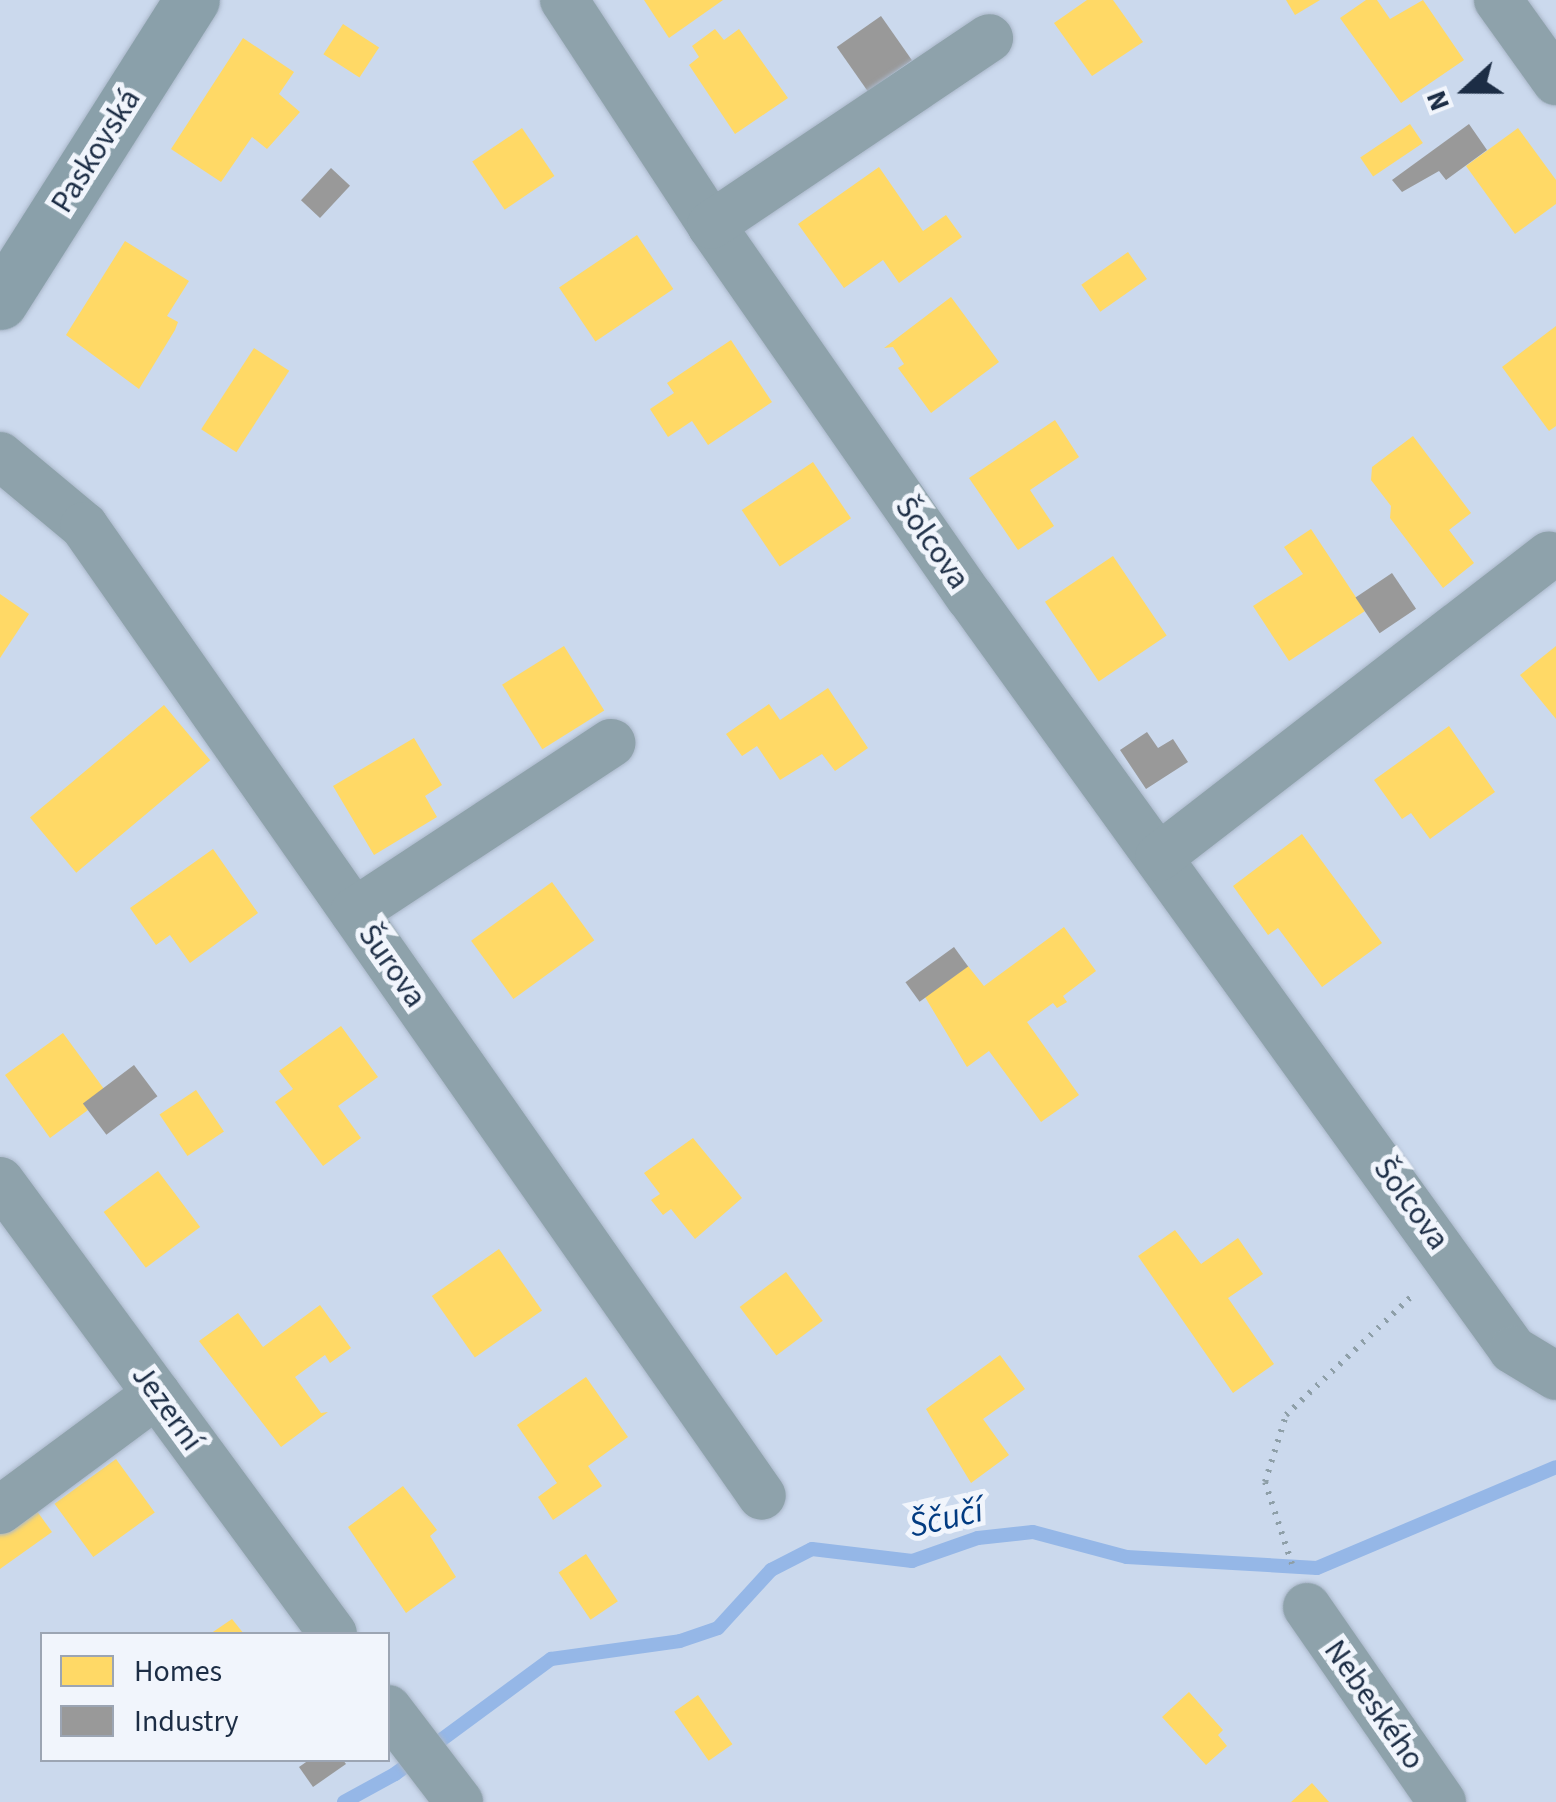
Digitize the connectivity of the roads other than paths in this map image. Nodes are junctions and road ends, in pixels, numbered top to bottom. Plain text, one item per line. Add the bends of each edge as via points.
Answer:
1 (564, 0) edge
2 (1498, 0) edge
3 (190, 1) edge
4 (988, 38) dead end
5 (1556, 81) edge
6 (711, 225) junction
7 (0, 302) edge
8 (0, 456) edge
9 (1548, 556) dead end
10 (611, 742) dead end
11 (1159, 857) junction
12 (354, 912) junction
13 (0, 1182) edge
14 (1556, 1376) edge
15 (157, 1394) junction
16 (762, 1496) dead end
17 (0, 1510) edge
18 (1307, 1607) dead end
19 (332, 1632) edge
20 (391, 1714) edge
21 (452, 1794) edge
22 (1442, 1802) edge

1 - 6 street, Šolcova
2 - 5 street
3 - 7 main road, Paskovská
4 - 6 street
6 - 11 street, Šolcova
8 - 12 street, Šurova via 84,526
9 - 11 street
10 - 12 street
11 - 14 street, Šolcova via 1512,1350
12 - 16 street, Šurova
13 - 15 street, Jezerní
15 - 17 street
15 - 19 street, Jezerní
18 - 22 street, Nebeského
20 - 21 street

